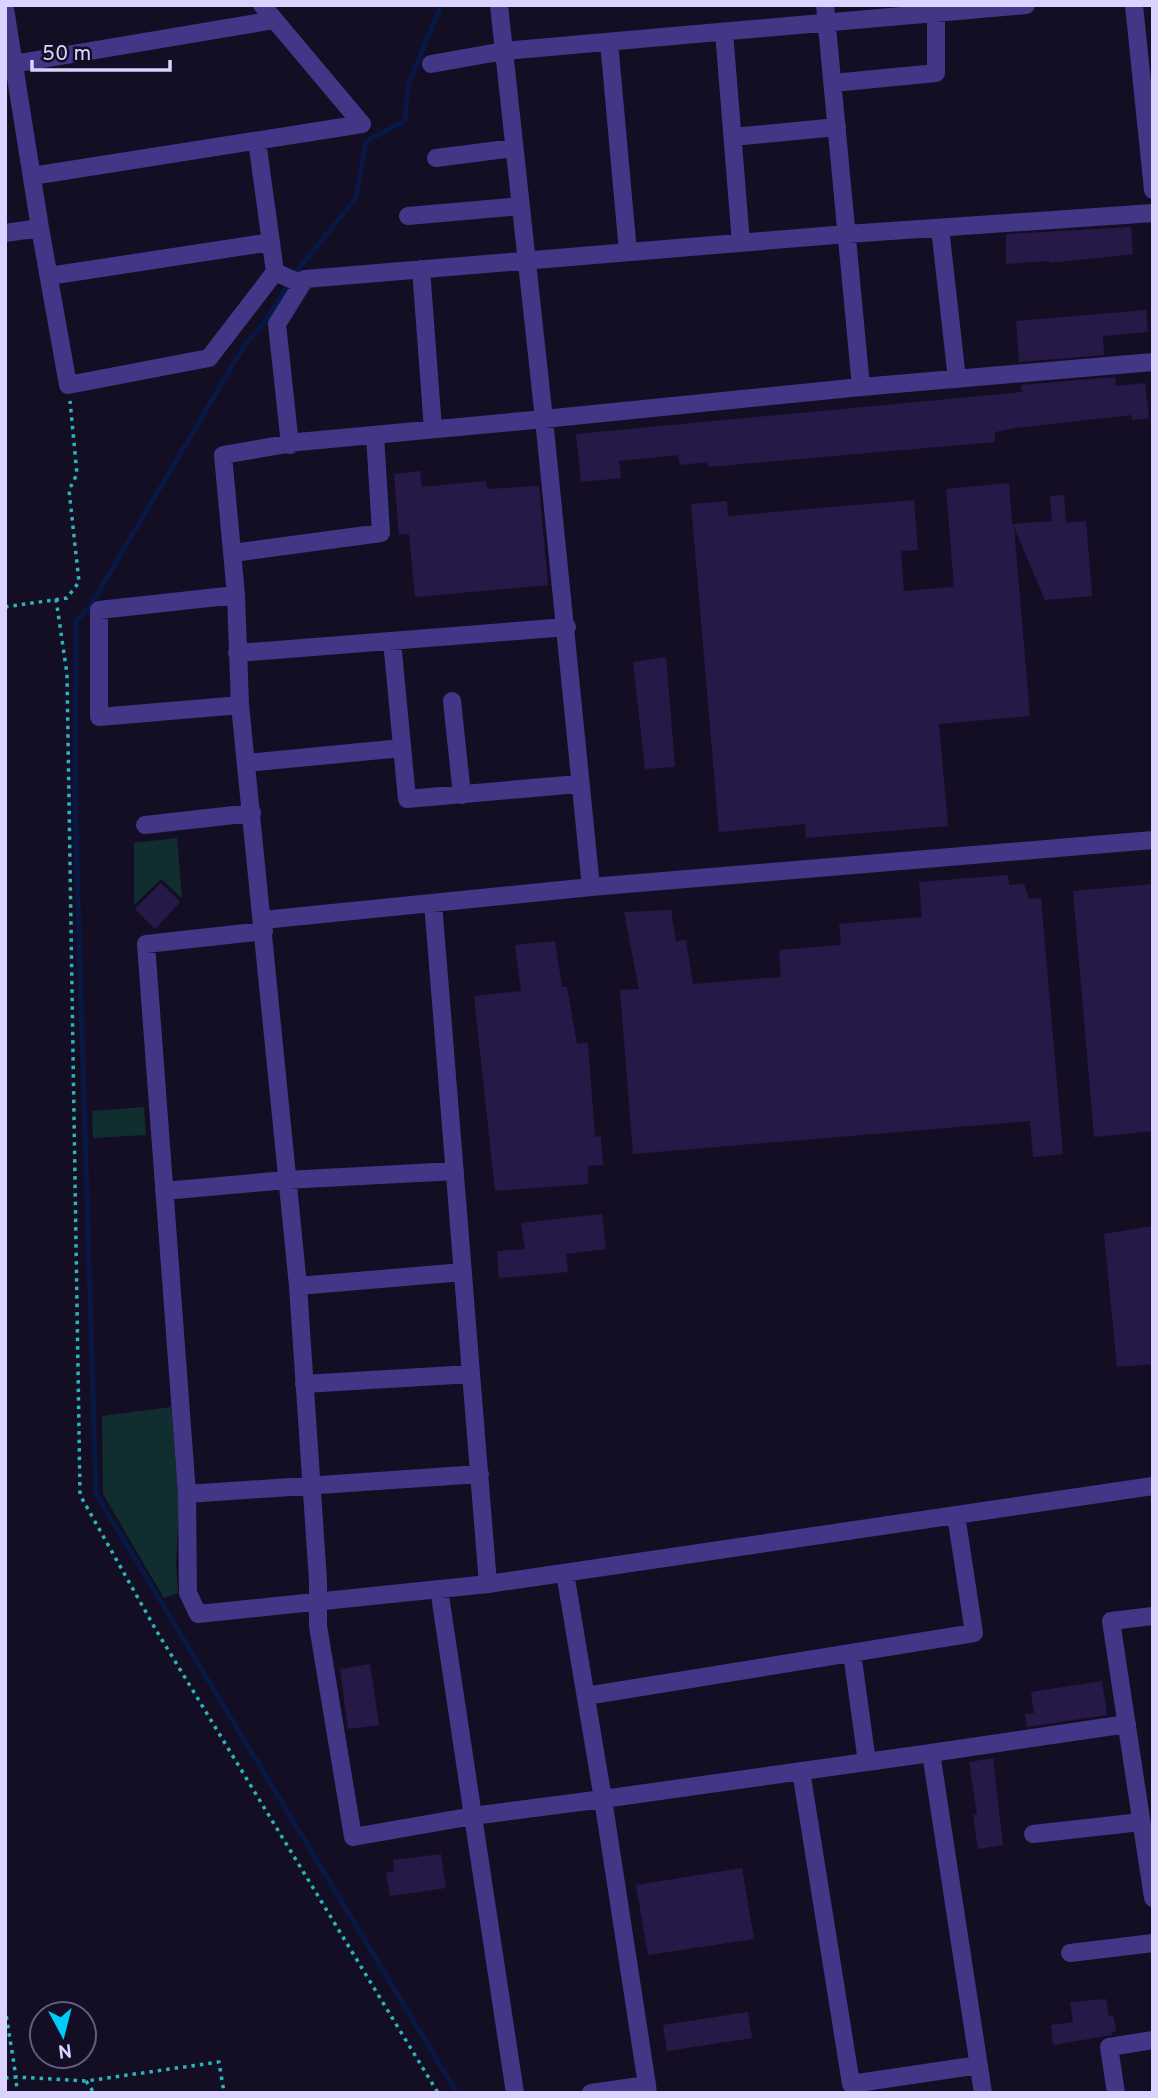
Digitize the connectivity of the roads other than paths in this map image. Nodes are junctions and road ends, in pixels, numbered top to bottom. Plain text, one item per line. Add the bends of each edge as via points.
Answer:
1 (262, 5) edge
2 (499, 5) edge
3 (1026, 5) edge
4 (1134, 5) edge
5 (5, 10) edge
6 (928, 11) edge
7 (826, 14) edge
8 (274, 20) junction
9 (724, 32) junction
10 (609, 42) junction
11 (504, 51) junction
12 (13, 64) junction
13 (431, 64) dead end
14 (834, 83) junction
15 (13, 114) edge
16 (837, 127) junction
17 (733, 137) junction
18 (257, 141) junction
19 (514, 148) junction
20 (436, 158) dead end
21 (32, 176) junction
22 (1153, 190) edge
23 (521, 206) junction
24 (1153, 213) edge
25 (408, 216) dead end
26 (40, 228) junction
27 (940, 228) junction
28 (5, 233) edge
29 (847, 234) junction
30 (271, 242) junction
31 (741, 243) junction
32 (628, 252) junction
33 (527, 261) junction
34 (421, 269) junction
35 (277, 273) junction
36 (48, 276) junction
37 (301, 284) junction
38 (1153, 362) edge
39 (957, 379) junction
40 (861, 387) junction
41 (544, 418) junction
42 (433, 429) junction
43 (375, 435) junction
44 (290, 445) junction
45 (233, 553) junction
46 (236, 595) junction
47 (567, 628) junction
48 (392, 641) junction
49 (237, 653) junction
50 (452, 701) dead end
51 (240, 705) junction
52 (402, 748) junction
53 (247, 763) junction
54 (578, 784) junction
55 (462, 795) junction
56 (251, 813) junction
57 (145, 825) dead end
58 (1153, 839) edge
59 (591, 887) junction
60 (433, 903) junction
61 (264, 926) junction
62 (455, 1171) junction
63 (286, 1180) junction
64 (164, 1191) junction
65 (463, 1272) junction
66 (298, 1286) junction
67 (471, 1374) junction
68 (304, 1384) junction
69 (480, 1474) junction
70 (310, 1485) junction
71 (1153, 1486) edge
72 (187, 1494) junction
73 (956, 1515) junction
74 (565, 1573) junction
75 (488, 1584) junction
76 (439, 1590) junction
77 (319, 1602) junction
78 (1153, 1616) edge
79 (852, 1653) junction
80 (586, 1696) junction
81 (1127, 1724) junction
82 (930, 1753) junction
83 (867, 1762) junction
84 (800, 1771) junction
85 (603, 1798) junction
86 (473, 1816) junction
87 (1141, 1822) junction
88 (1033, 1834) dead end
89 (1153, 1898) edge
90 (1153, 1942) edge
91 (1070, 1953) dead end
92 (1153, 2040) edge
93 (979, 2065) junction
94 (647, 2089) edge
95 (516, 2093) edge
96 (591, 2093) edge
97 (983, 2093) edge
98 (1116, 2093) edge

1 - 8 street
2 - 11 street
3 - 6 street
4 - 22 street
5 - 12 street
6 - 7 street
6 - 14 street via 936,73
7 - 9 street
7 - 14 street
8 - 12 street
8 - 18 street via 362,124
9 - 10 street
9 - 17 street
10 - 11 street
10 - 32 street
11 - 13 street
11 - 19 street
12 - 15 street
14 - 16 street
15 - 21 street
16 - 17 street
16 - 29 street
17 - 31 street
18 - 21 street
18 - 30 street
19 - 20 street
19 - 23 street
21 - 26 street
23 - 25 street
23 - 33 street
24 - 27 street
26 - 28 street
26 - 36 street
27 - 29 street
27 - 39 street
29 - 31 street
29 - 40 street
30 - 35 street
30 - 36 street
31 - 32 street
32 - 33 street
33 - 34 street
33 - 41 street
34 - 37 street via 305,279
34 - 42 street
35 - 36 street via 209,358 68,385
35 - 37 street
37 - 44 street via 277,324
38 - 39 street
39 - 40 street
40 - 41 street
41 - 42 street
41 - 47 street
42 - 43 street
43 - 44 street
43 - 45 street via 381,533
44 - 45 street via 223,454
45 - 46 street
46 - 49 street
46 - 51 street via 99,610 99,717
47 - 48 street
47 - 54 street
48 - 49 street
48 - 52 street
49 - 51 street
50 - 55 street
51 - 53 street
52 - 53 street
52 - 55 street via 407,799
53 - 56 street
54 - 55 street
54 - 59 street
56 - 57 street
56 - 61 street
58 - 59 street
59 - 60 street
60 - 61 street
60 - 62 street
61 - 63 street
61 - 64 street via 146,944
62 - 63 street
62 - 65 street
63 - 64 street
63 - 66 street
64 - 72 street
65 - 66 street
65 - 67 street
66 - 68 street
67 - 68 street
67 - 69 street
68 - 70 street
69 - 70 street
69 - 75 street
70 - 72 street
70 - 77 street
71 - 73 street
72 - 77 street via 188,1593 198,1614
73 - 74 street
73 - 79 street via 974,1633
74 - 75 street
74 - 80 street
75 - 76 street
76 - 77 street
76 - 86 street
77 - 86 street via 318,1626 353,1837
78 - 81 street via 1111,1621
79 - 80 street
79 - 83 street
80 - 85 street
81 - 82 street
81 - 87 street
82 - 83 street
82 - 93 street
83 - 84 street
84 - 85 street
84 - 93 street via 850,2084
85 - 86 street
85 - 94 street
86 - 95 street
87 - 88 street
87 - 89 street
90 - 91 street
92 - 98 street via 1110,2047
93 - 97 street
94 - 96 street

